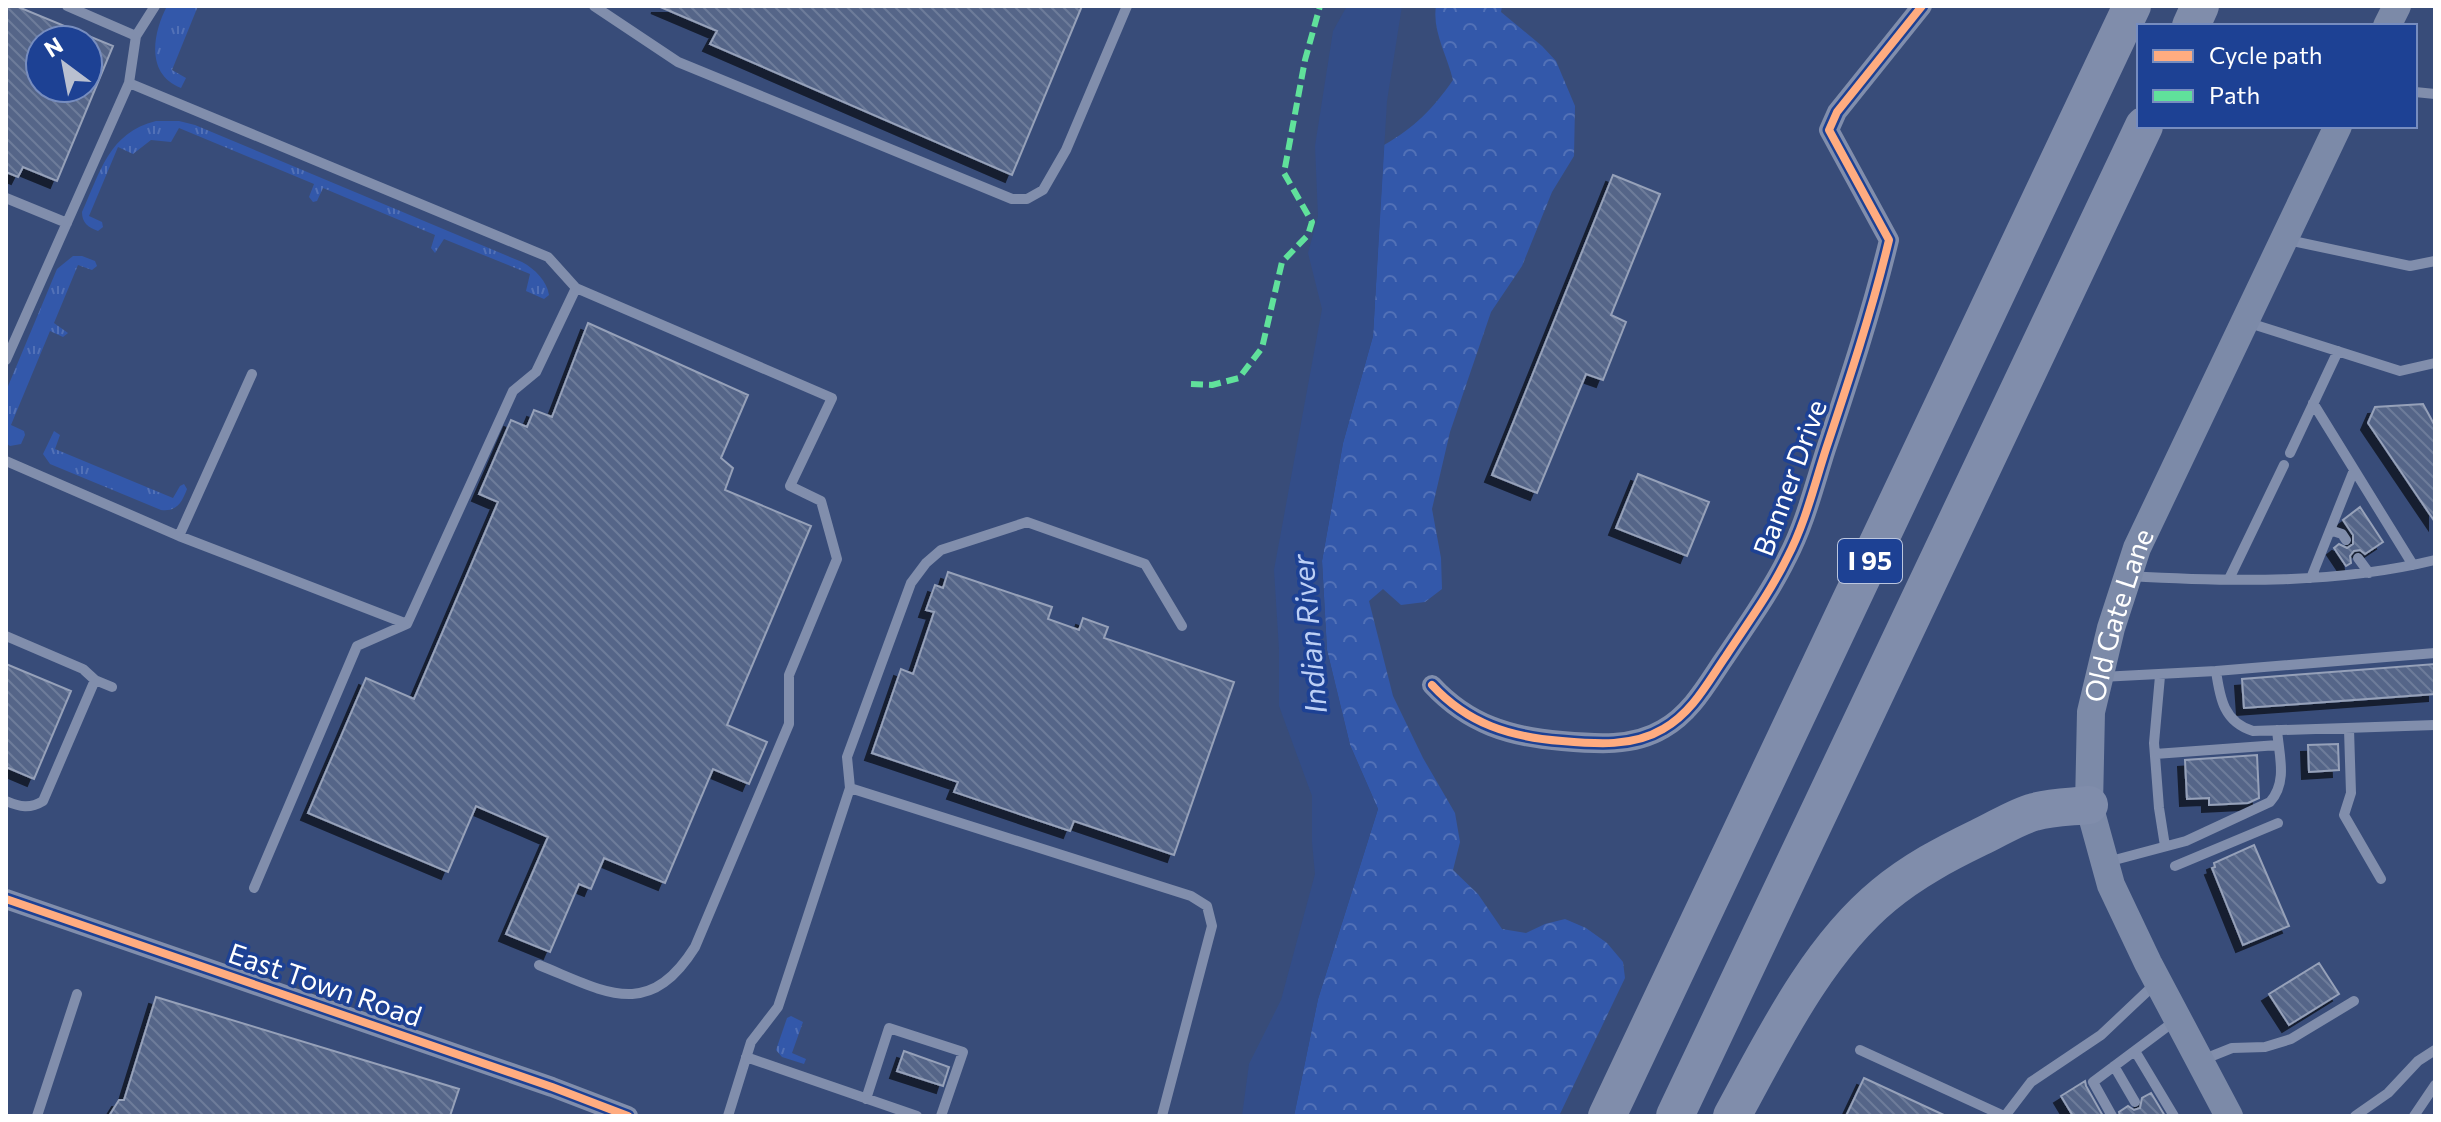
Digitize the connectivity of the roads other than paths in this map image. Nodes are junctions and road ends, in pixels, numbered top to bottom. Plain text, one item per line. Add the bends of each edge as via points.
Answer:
1 (67, 6) edge
2 (155, 6) edge
3 (594, 6) edge
4 (1127, 6) edge
5 (1922, 6) edge
6 (2109, 6) edge
7 (2132, 6) edge
8 (2397, 6) edge
9 (2388, 24) edge
10 (136, 36) junction
11 (129, 83) junction
12 (2143, 128) edge
13 (2337, 128) edge
14 (6, 198) edge
15 (67, 223) junction
16 (2284, 239) junction
17 (2435, 261) edge
18 (576, 288) junction
19 (2244, 321) junction
20 (2338, 351) junction
21 (6, 360) edge
22 (2435, 363) edge
23 (252, 374) dead end
24 (1955, 381) junction
25 (2313, 403) junction
26 (2290, 453) dead end
27 (6, 461) edge
28 (2284, 465) dead end
29 (2354, 470) junction
30 (2379, 511) junction
31 (2367, 518) dead end
32 (2330, 530) junction
33 (2346, 534) dead end
34 (179, 536) junction
35 (2358, 558) dead end
36 (2435, 560) edge
37 (2413, 565) junction
38 (2369, 573) junction
39 (2129, 576) junction
40 (2311, 578) junction
41 (2229, 579) junction
42 (407, 624) junction
43 (1182, 626) dead end
44 (6, 636) edge
45 (2435, 653) edge
46 (2216, 671) junction
47 (2160, 676) junction
48 (2099, 677) junction
49 (95, 680) junction
50 (1432, 685) dead end
51 (112, 687) dead end
52 (2435, 725) edge
53 (2349, 729) junction
54 (2277, 730) junction
55 (2278, 745) junction
56 (2155, 754) junction
57 (850, 788) junction
58 (6, 801) edge
59 (2089, 805) junction
60 (2278, 823) dead end
61 (2165, 846) junction
62 (2105, 862) junction
63 (2175, 866) dead end
64 (2381, 879) dead end
65 (254, 888) dead end
66 (6, 899) edge
67 (539, 965) dead end
68 (2157, 982) junction
69 (77, 994) dead end
70 (2354, 1001) dead end
71 (2177, 1019) junction
72 (1860, 1050) dead end
73 (2435, 1050) edge
74 (2135, 1051) junction
75 (746, 1057) junction
76 (2200, 1061) junction
77 (2114, 1066) junction
78 (2435, 1085) edge
79 (866, 1099) junction
80 (2135, 1102) dead end
81 (37, 1116) edge
82 (628, 1116) edge
83 (728, 1116) edge
84 (917, 1116) edge
85 (941, 1116) edge
86 (1162, 1116) edge
87 (1607, 1116) edge
88 (1675, 1116) edge
89 (1732, 1116) edge
90 (2004, 1116) edge
91 (2112, 1116) edge
92 (2174, 1116) edge
93 (2229, 1116) edge
94 (2355, 1116) edge
95 (2414, 1116) edge

1 - 10 lane
2 - 10 lane
3 - 4 lane via 678,62 1012,199 1027,199 1043,190 1066,150
5 - 50 street, Banner Drive via 1837,112 1829,130 1889,240 1872,309 1798,536 1770,590 1699,696 1685,713 1651,736 1587,743 1504,731 1472,719
6 - 24 highway
7 - 24 highway, I 95
8 - 9 main road
10 - 11 lane
11 - 15 lane
11 - 18 lane via 548,257
12 - 88 highway, I 95
13 - 16 main road, Old Gate Lane
14 - 15 lane
15 - 21 lane
16 - 17 lane via 2410,266
16 - 19 main road, Old Gate Lane
18 - 42 lane via 536,372 513,391
18 - 67 lane via 832,398 790,486 821,501 837,559 789,675 789,724 683,966 652,990 634,996 607,992
19 - 20 lane
19 - 39 main road, Old Gate Lane via 2137,548
20 - 22 lane via 2400,371
20 - 25 lane
23 - 34 lane
24 - 87 highway, I 95
25 - 26 lane
25 - 29 lane
27 - 34 lane
28 - 41 lane
29 - 30 lane
29 - 32 lane
30 - 31 lane
30 - 37 lane
32 - 33 lane
32 - 40 lane
34 - 42 lane
35 - 38 lane
36 - 37 lane
37 - 38 lane
38 - 40 lane
39 - 41 lane
39 - 48 main road, Old Gate Lane
40 - 41 lane
42 - 65 lane via 357,646
43 - 57 lane via 1145,564 1027,522 941,550 911,583 847,757
44 - 49 lane via 83,669
45 - 46 lane
46 - 47 lane
46 - 54 lane via 2223,703 2238,726
47 - 48 lane
47 - 56 lane
48 - 59 main road, Old Gate Lane via 2091,712
49 - 51 lane
49 - 58 lane via 43,801 19,807
52 - 53 lane
53 - 54 lane
53 - 64 lane via 2351,793 2344,815
54 - 55 lane
55 - 56 lane
55 - 61 lane via 2282,783 2270,802
56 - 61 lane
57 - 75 lane via 778,1007
57 - 86 lane via 1191,896 1207,906 1212,926
59 - 62 main road, Old Gate Lane
59 - 89 highway via 2034,812 1947,853 1883,896 1824,960
60 - 63 lane
61 - 62 lane
62 - 68 main road, Old Gate Lane
66 - 82 street, East Town Road
68 - 71 main road, Old Gate Lane
68 - 90 lane via 2101,1035 2031,1082
69 - 81 lane
70 - 76 lane via 2291,1039 2232,1048
71 - 74 lane
71 - 76 main road, Old Gate Lane
72 - 90 lane
73 - 94 lane
74 - 77 lane
74 - 92 lane
75 - 79 lane
75 - 83 lane
76 - 93 main road, Old Gate Lane
77 - 80 lane
77 - 91 lane via 2093,1082
78 - 95 lane
79 - 84 lane
79 - 85 lane via 889,1028 963,1052

